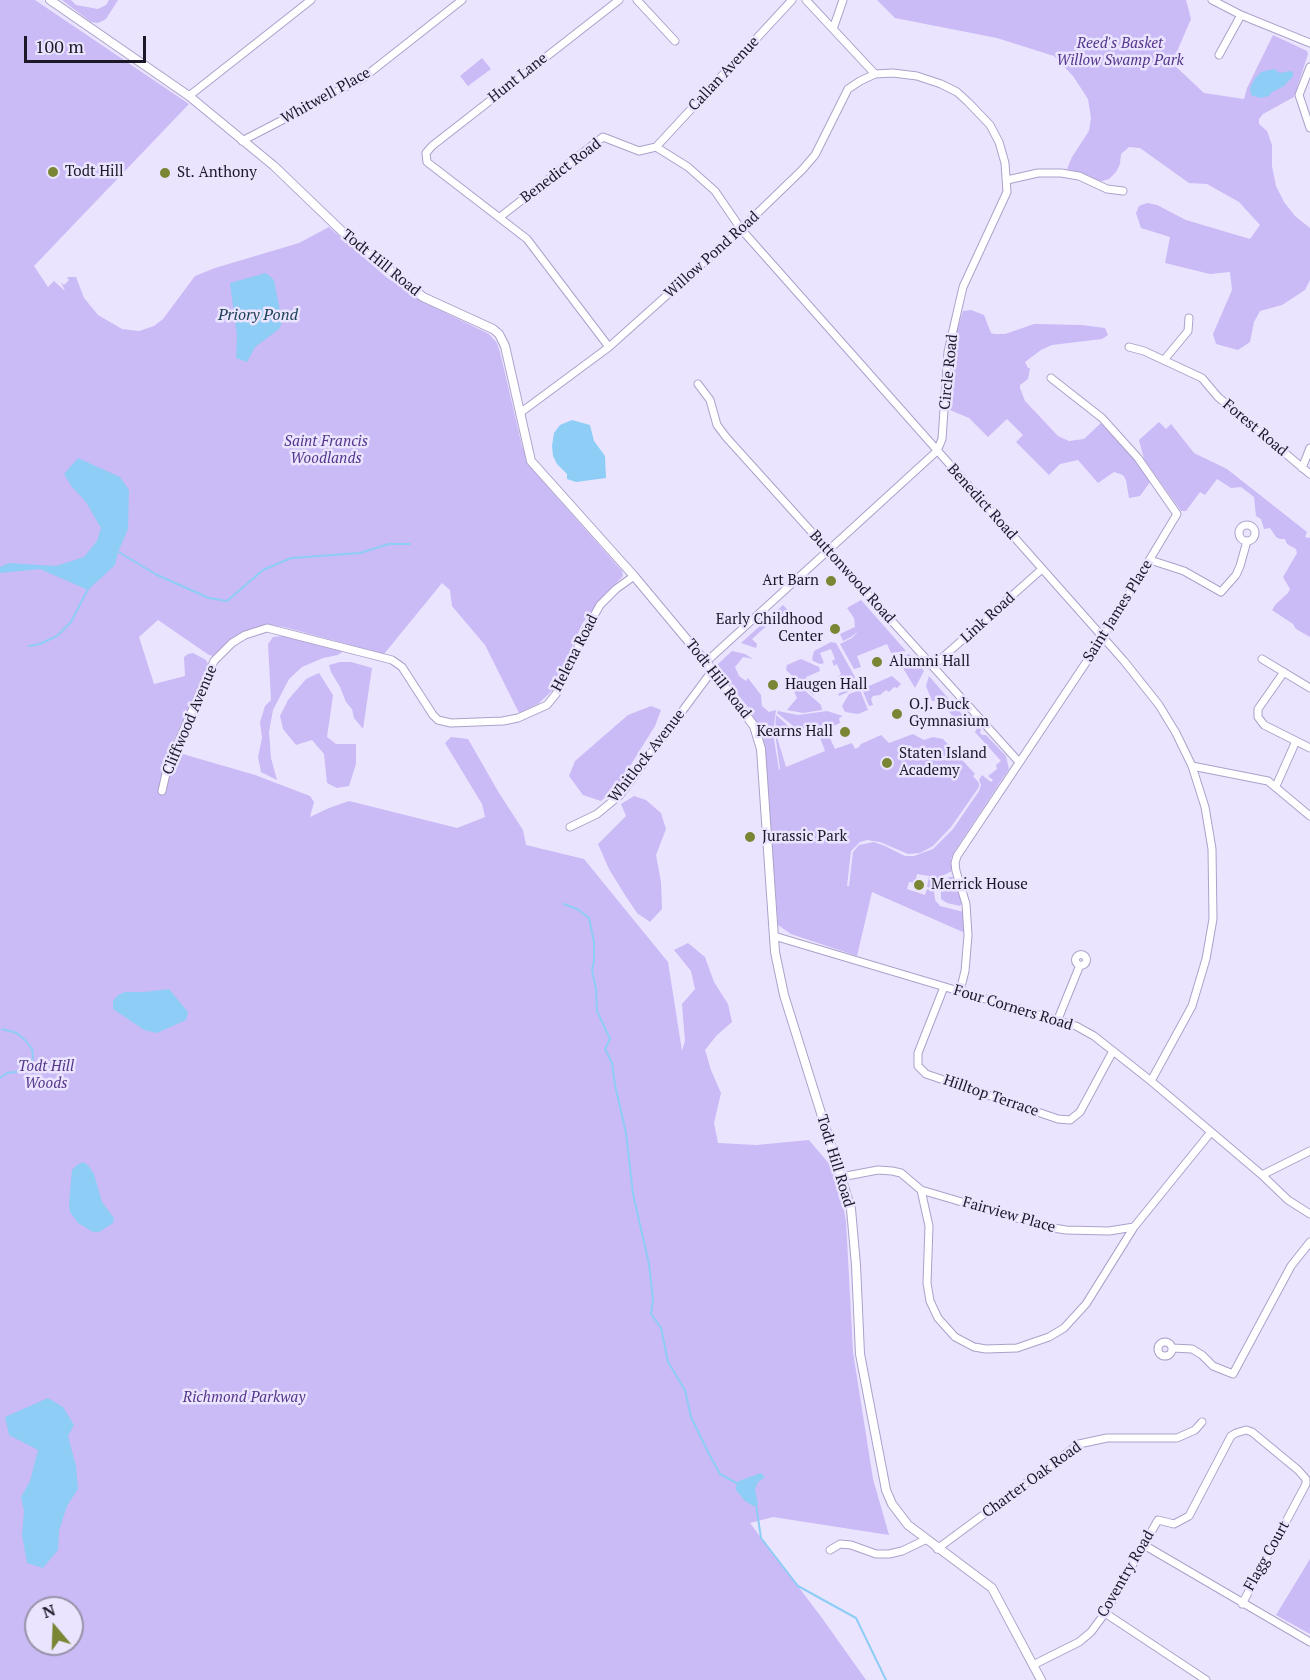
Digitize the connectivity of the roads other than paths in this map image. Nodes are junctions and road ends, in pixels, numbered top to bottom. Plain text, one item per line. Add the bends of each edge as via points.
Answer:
1 (50, 0) edge
2 (311, 0) edge
3 (462, 0) edge
4 (619, 0) edge
5 (637, 0) edge
6 (792, 0) edge
7 (806, 0) edge
8 (843, 0) edge
9 (1212, 0) edge
10 (1241, 15) junction
11 (833, 29) junction
12 (675, 41) dead end
13 (1310, 43) edge
14 (1219, 55) dead end
15 (1310, 67) edge
16 (875, 74) junction
17 (189, 96) junction
18 (1310, 128) edge
19 (242, 141) junction
20 (657, 147) junction
21 (1007, 180) junction
22 (1123, 191) dead end
23 (500, 217) junction
24 (741, 229) junction
25 (1189, 318) dead end
26 (609, 347) junction
27 (1129, 347) dead end
28 (1164, 360) junction
29 (1051, 378) dead end
30 (698, 384) dead end
31 (520, 413) junction
32 (1310, 448) edge
33 (937, 451) junction
34 (1302, 468) junction
35 (1310, 474) edge
36 (1247, 541) dead end
37 (829, 552) junction
38 (1149, 560) junction
39 (1042, 569) junction
40 (634, 576) junction
41 (1103, 637) junction
42 (1262, 658) dead end
43 (393, 660) joint
44 (706, 662) junction
45 (933, 666) junction
46 (712, 670) junction
47 (1284, 672) junction
48 (1310, 688) edge
49 (1296, 741) junction
50 (1310, 748) edge
51 (1019, 762) junction
52 (1192, 766) junction
53 (1276, 786) junction
54 (162, 791) dead end
55 (1310, 816) edge
56 (570, 827) dead end
57 (774, 936) junction
58 (1080, 965) dead end
59 (944, 987) junction
60 (960, 991) junction
61 (1058, 1020) junction
62 (1113, 1051) junction
63 (1151, 1081) junction
64 (1211, 1132) junction
65 (1310, 1151) edge
66 (1262, 1175) junction
67 (842, 1177) junction
68 (921, 1190) junction
69 (1310, 1214) edge
70 (1134, 1227) junction
71 (1310, 1242) edge
72 (1172, 1348) dead end
73 (1202, 1422) dead end
74 (1158, 1520) joint
75 (925, 1540) junction
76 (1144, 1545) junction
77 (937, 1549) junction
78 (830, 1550) dead end
79 (1242, 1604) junction
80 (1105, 1613) junction
81 (1310, 1642) edge
82 (1034, 1665) junction
83 (1041, 1680) edge
84 (1206, 1680) edge

1 - 17 street, Todt Hill Road
2 - 17 street
3 - 19 street, Whitwell Place via 363,78
4 - 23 street, Hunt Lane via 426,153 426,162
5 - 12 street
6 - 20 street, Callan Avenue
7 - 11 street
8 - 11 street
9 - 10 street
10 - 13 street
10 - 14 street
11 - 16 street
15 - 18 street via 1299,95
16 - 21 street, Circle Road via 917,76 957,92 990,125 999,142
16 - 24 street, Willow Pond Road via 848,89 815,155
17 - 19 street, Todt Hill Road
19 - 31 street, Todt Hill Road via 349,238 423,297 493,328 505,346
20 - 23 street, Benedict Road via 639,151 603,137
20 - 24 street, Benedict Road via 702,179
21 - 22 street via 1061,173
21 - 33 street, Circle Road via 1007,192 963,286 948,352 942,439
23 - 26 street via 527,239
24 - 26 street, Willow Pond Road
24 - 33 street, Benedict Road
25 - 28 street via 1188,331
26 - 31 street, Willow Pond Road
27 - 28 street
28 - 34 street, Forest Road via 1202,378 1218,397
29 - 38 street, Saint James Place via 1102,418 1138,458 1177,514
30 - 37 street, Buttonwood Road via 710,400 717,425
31 - 40 street, Todt Hill Road via 531,461
32 - 34 street
33 - 37 street
33 - 39 street, Benedict Road
34 - 35 street, Forest Road
36 - 38 street via 1236,575 1221,592 1184,571
37 - 44 street
37 - 45 street, Buttonwood Road
38 - 41 street, Saint James Place
39 - 41 street, Benedict Road
39 - 45 street, Link Road
40 - 43 street, Helena Road via 600,604 556,694 547,705 518,718 451,723 438,720
40 - 44 street, Todt Hill Road
41 - 51 street, Saint James Place
41 - 52 street, Benedict Road via 1159,705
42 - 47 street
43 - 54 street, Cliffwood Avenue via 267,628 245,635 214,661 168,765
44 - 46 street, Todt Hill Road
45 - 51 street, Buttonwood Road
46 - 56 street, Whitlock Avenue via 620,795 597,814
46 - 57 street, Todt Hill Road via 754,726 761,749
47 - 48 street
47 - 49 street via 1258,709 1258,717 1264,725
49 - 50 street
49 - 53 street
51 - 60 street, Saint James Place via 955,863 966,904 968,935
52 - 53 street via 1259,778
52 - 63 street, Benedict Road via 1210,833 1210,940 1192,1006
53 - 55 street
57 - 59 street, Four Corners Road
57 - 67 street, Todt Hill Road via 784,995
58 - 61 street
59 - 60 street, Four Corners Road
59 - 62 street, Hilltop Terrace via 918,1053 918,1066 926,1074 1070,1120 1080,1112
60 - 61 street, Four Corners Road
61 - 62 street, Four Corners Road via 1085,1031
62 - 63 street, Four Corners Road
63 - 64 street, Four Corners Road
64 - 66 street, Four Corners Road
64 - 70 street
65 - 66 street
66 - 69 street, Four Corners Road via 1288,1200
67 - 68 street, Fairview Place via 892,1171 901,1173
67 - 75 street, Todt Hill Road via 854,1234 860,1354 881,1471 892,1504
68 - 70 street, Fairview Place via 1066,1230 1092,1232
68 - 70 street via 928,1226 930,1301 954,1337 974,1347 1017,1348 1064,1328 1086,1304
71 - 72 street via 1291,1266 1233,1374 1213,1366 1192,1349
73 - 77 street, Charter Oak Road via 1177,1438 1107,1438 1079,1444
74 - 76 street, Coventry Road
74 - 79 street, Flagg Court via 1174,1524 1190,1516 1231,1436 1241,1431 1252,1432 1298,1470 1306,1479 1303,1490
75 - 77 street, Todt Hill Road
75 - 78 street via 890,1554 840,1544
76 - 79 street
76 - 80 street, Coventry Road
77 - 82 street, Todt Hill Road via 992,1588
79 - 81 street
80 - 82 street, Coventry Road via 1079,1642
80 - 84 street
82 - 83 street, Todt Hill Road

